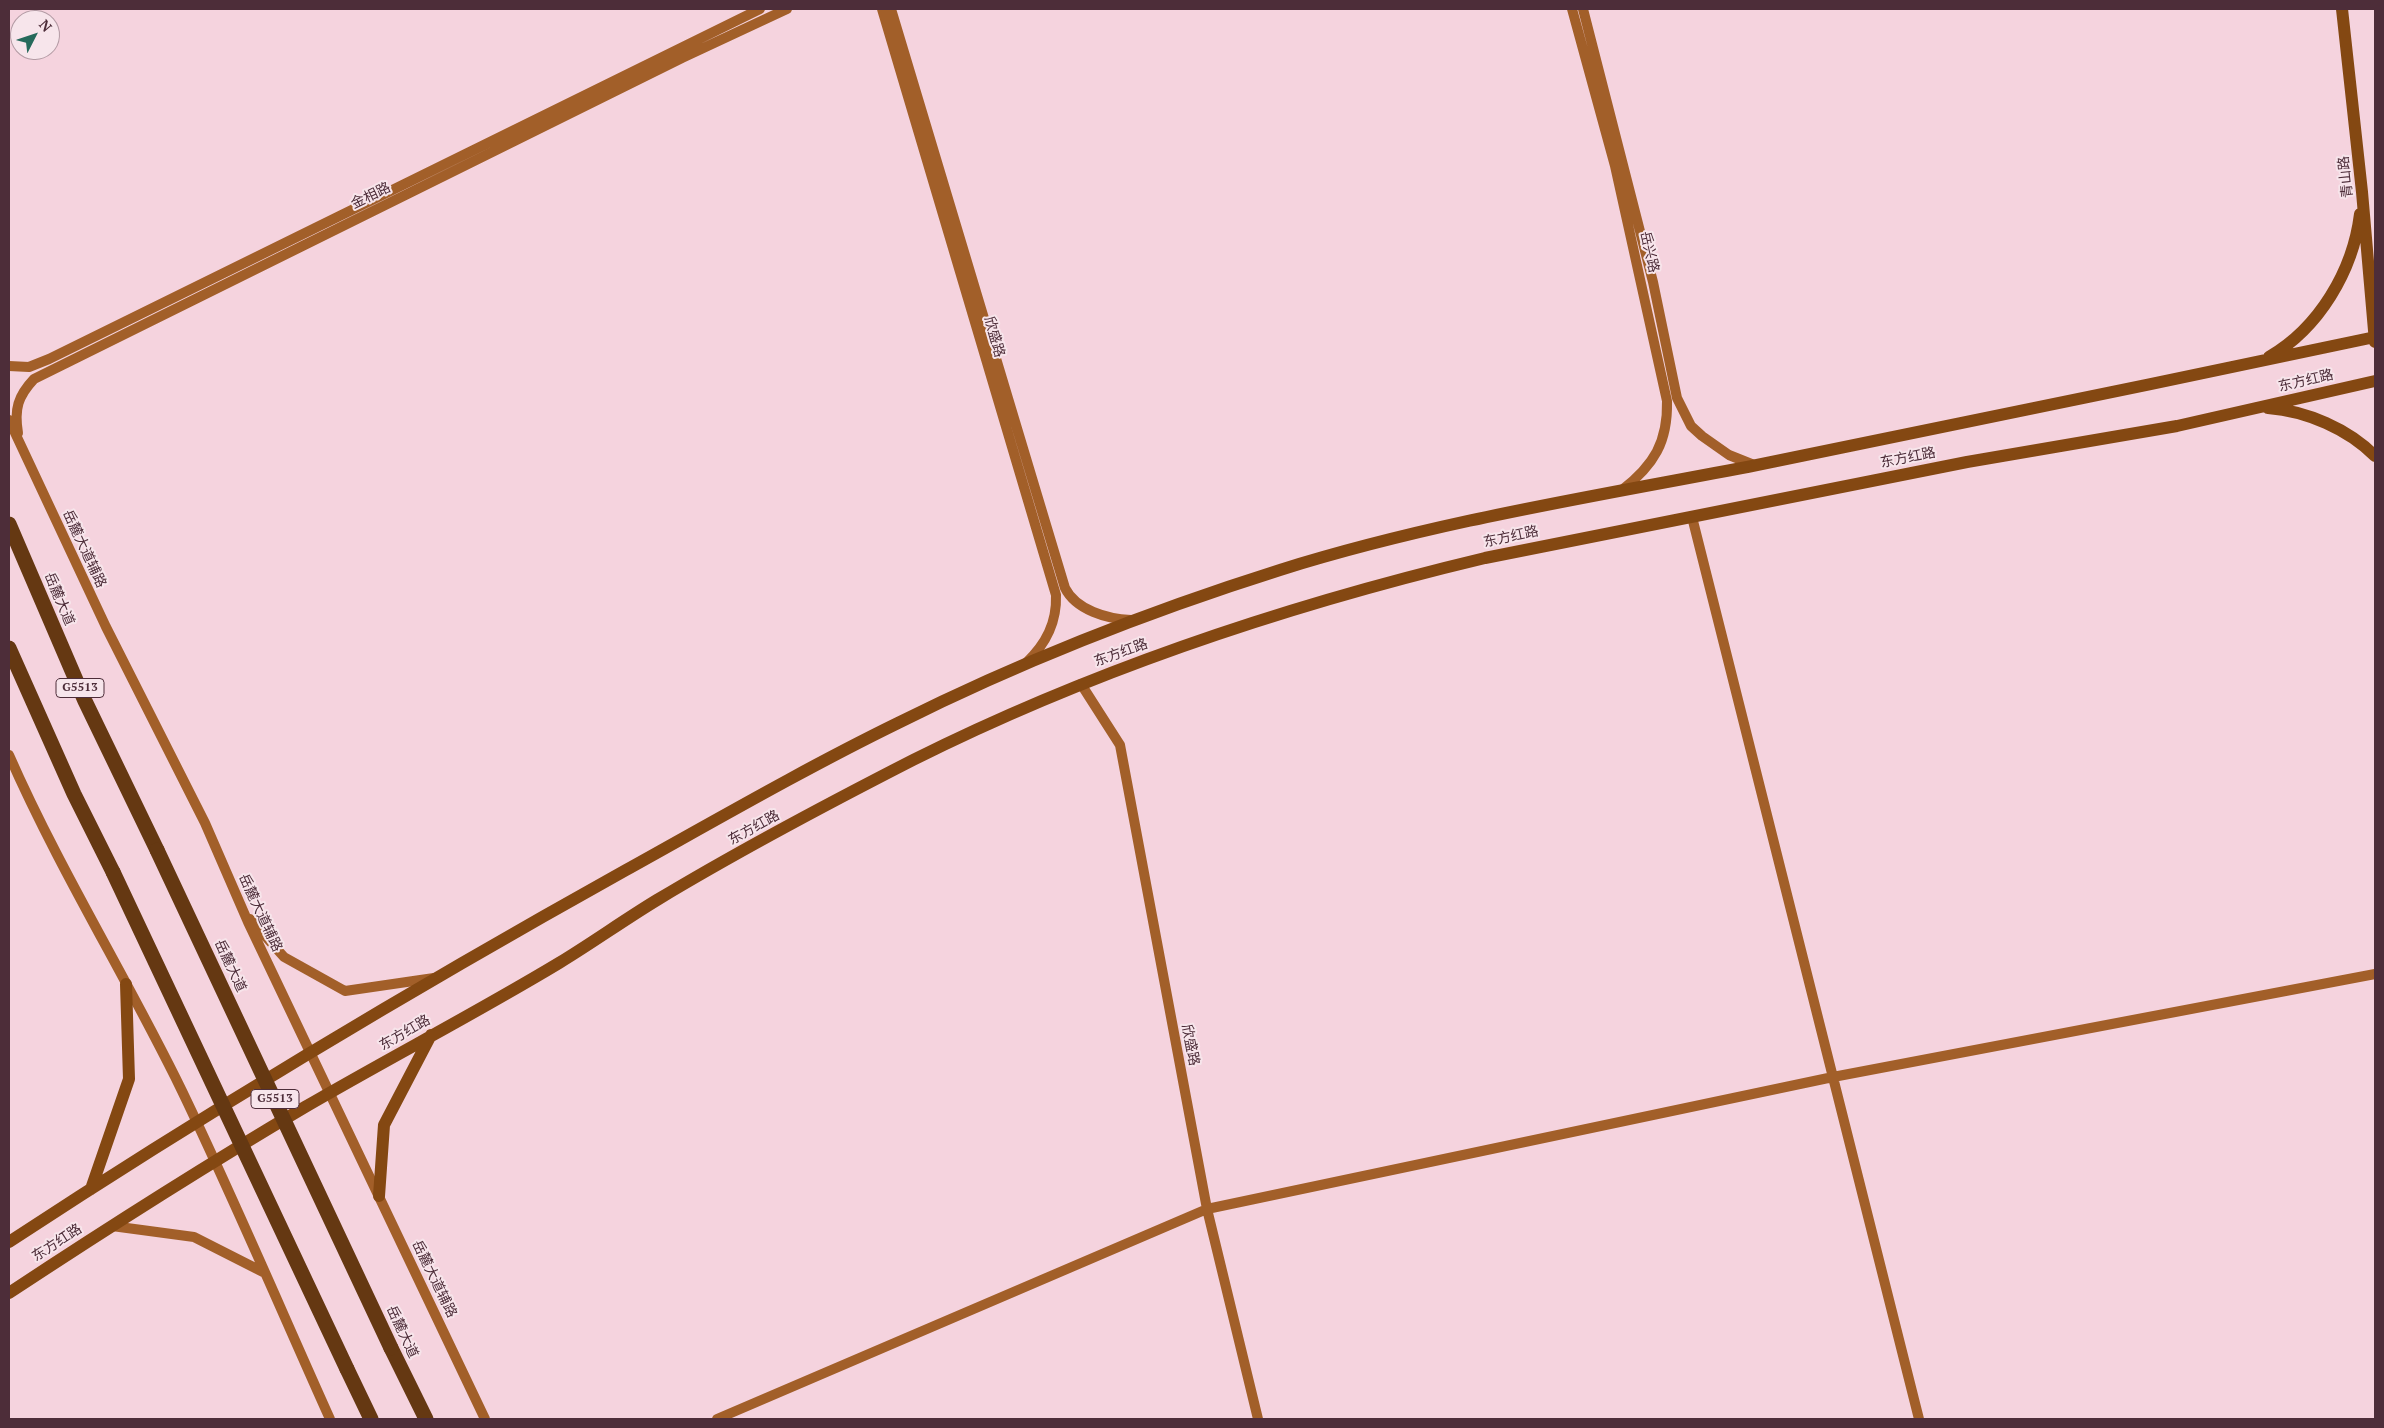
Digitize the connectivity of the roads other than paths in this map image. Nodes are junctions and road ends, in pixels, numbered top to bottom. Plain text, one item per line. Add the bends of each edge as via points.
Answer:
1 (760, 9) edge
2 (788, 9) edge
3 (882, 9) edge
4 (891, 9) edge
5 (1572, 9) edge
6 (1583, 9) edge
7 (2342, 9) edge
8 (2362, 192) junction
9 (2375, 337) edge
10 (2375, 342) edge
11 (2261, 361) junction
12 (9, 366) edge
13 (2375, 382) edge
14 (2261, 407) junction
15 (9, 420) edge
16 (21, 446) junction
17 (2375, 456) edge
18 (1754, 465) junction
19 (1621, 490) junction
20 (1692, 516) junction
21 (9, 524) edge
22 (1137, 620) junction
23 (9, 648) edge
24 (1023, 665) junction
25 (1081, 684) junction
26 (9, 755) edge
27 (243, 910) junction
28 (2375, 974) edge
29 (434, 978) junction
30 (126, 984) junction
31 (432, 1035) junction
32 (310, 1051) junction
33 (1833, 1077) junction
34 (330, 1093) junction
35 (197, 1123) junction
36 (214, 1162) junction
37 (91, 1189) junction
38 (379, 1196) junction
39 (1207, 1209) junction
40 (112, 1226) junction
41 (9, 1242) edge
42 (263, 1272) junction
43 (9, 1293) edge
44 (330, 1419) edge
45 (372, 1419) edge
46 (426, 1419) edge
47 (486, 1419) edge
48 (717, 1419) edge
49 (1258, 1419) edge
50 (1918, 1419) edge

1 - 12 street, 金相路 via 48,359 29,367
2 - 16 street, 金相路 via 34,379 22,392 18,405
3 - 24 street, 欣盛路 via 1056,595 1057,612 1047,637
4 - 22 street, 欣盛路 via 1065,588 1069,596 1085,608 1118,619
5 - 19 street, 岳兴路 via 1615,166 1667,401 1666,428 1661,444 1645,470
6 - 18 street, 岳兴路 via 1653,282 1677,398 1691,426 1702,436 1729,455
7 - 8 main road, 青山路
8 - 9 main road, 青山路
8 - 11 main road via 2354,240 2323,309 2297,336
9 - 10 main road, 青山路
9 - 11 main road, 东方红路
11 - 18 main road, 东方红路
13 - 14 main road, 东方红路
14 - 17 main road via 2290,411 2327,424
14 - 20 main road, 东方红路 via 2177,426 1967,462
15 - 16 street, 岳麓大道辅路
16 - 27 street, 岳麓大道辅路 via 106,627 205,823
18 - 19 main road, 东方红路
19 - 22 main road, 东方红路 via 1486,516 1369,544 1275,571
20 - 25 main road, 东方红路 via 1407,576 1231,629
20 - 33 street
21 - 46 highway, 岳麓大道 / G5513, bridge via 86,701
22 - 24 main road, 东方红路
23 - 45 highway, bridge via 74,794
24 - 29 main road, 东方红路 via 897,723 784,783
25 - 31 main road, 东方红路 via 968,734 830,803 659,899 559,963
25 - 39 street, 欣盛路 via 1120,745
26 - 30 street via 72,887
27 - 29 street via 284,956 345,992
27 - 32 street, 岳麓大道辅路
28 - 33 street
29 - 32 main road, 东方红路
30 - 35 street
30 - 37 main road via 129,1080
31 - 34 main road, 东方红路
31 - 38 main road via 384,1126
32 - 34 street, 岳麓大道辅路
32 - 35 main road, 东方红路
33 - 39 street
33 - 50 street
34 - 36 main road, 东方红路
34 - 38 street, 岳麓大道辅路
35 - 36 street
35 - 37 main road, 东方红路
36 - 40 main road, 东方红路
36 - 42 street
37 - 41 main road, 东方红路
38 - 47 street, 岳麓大道辅路
39 - 48 street
39 - 49 street, 欣盛路
40 - 42 street via 194,1237
40 - 43 main road, 东方红路
42 - 44 street

